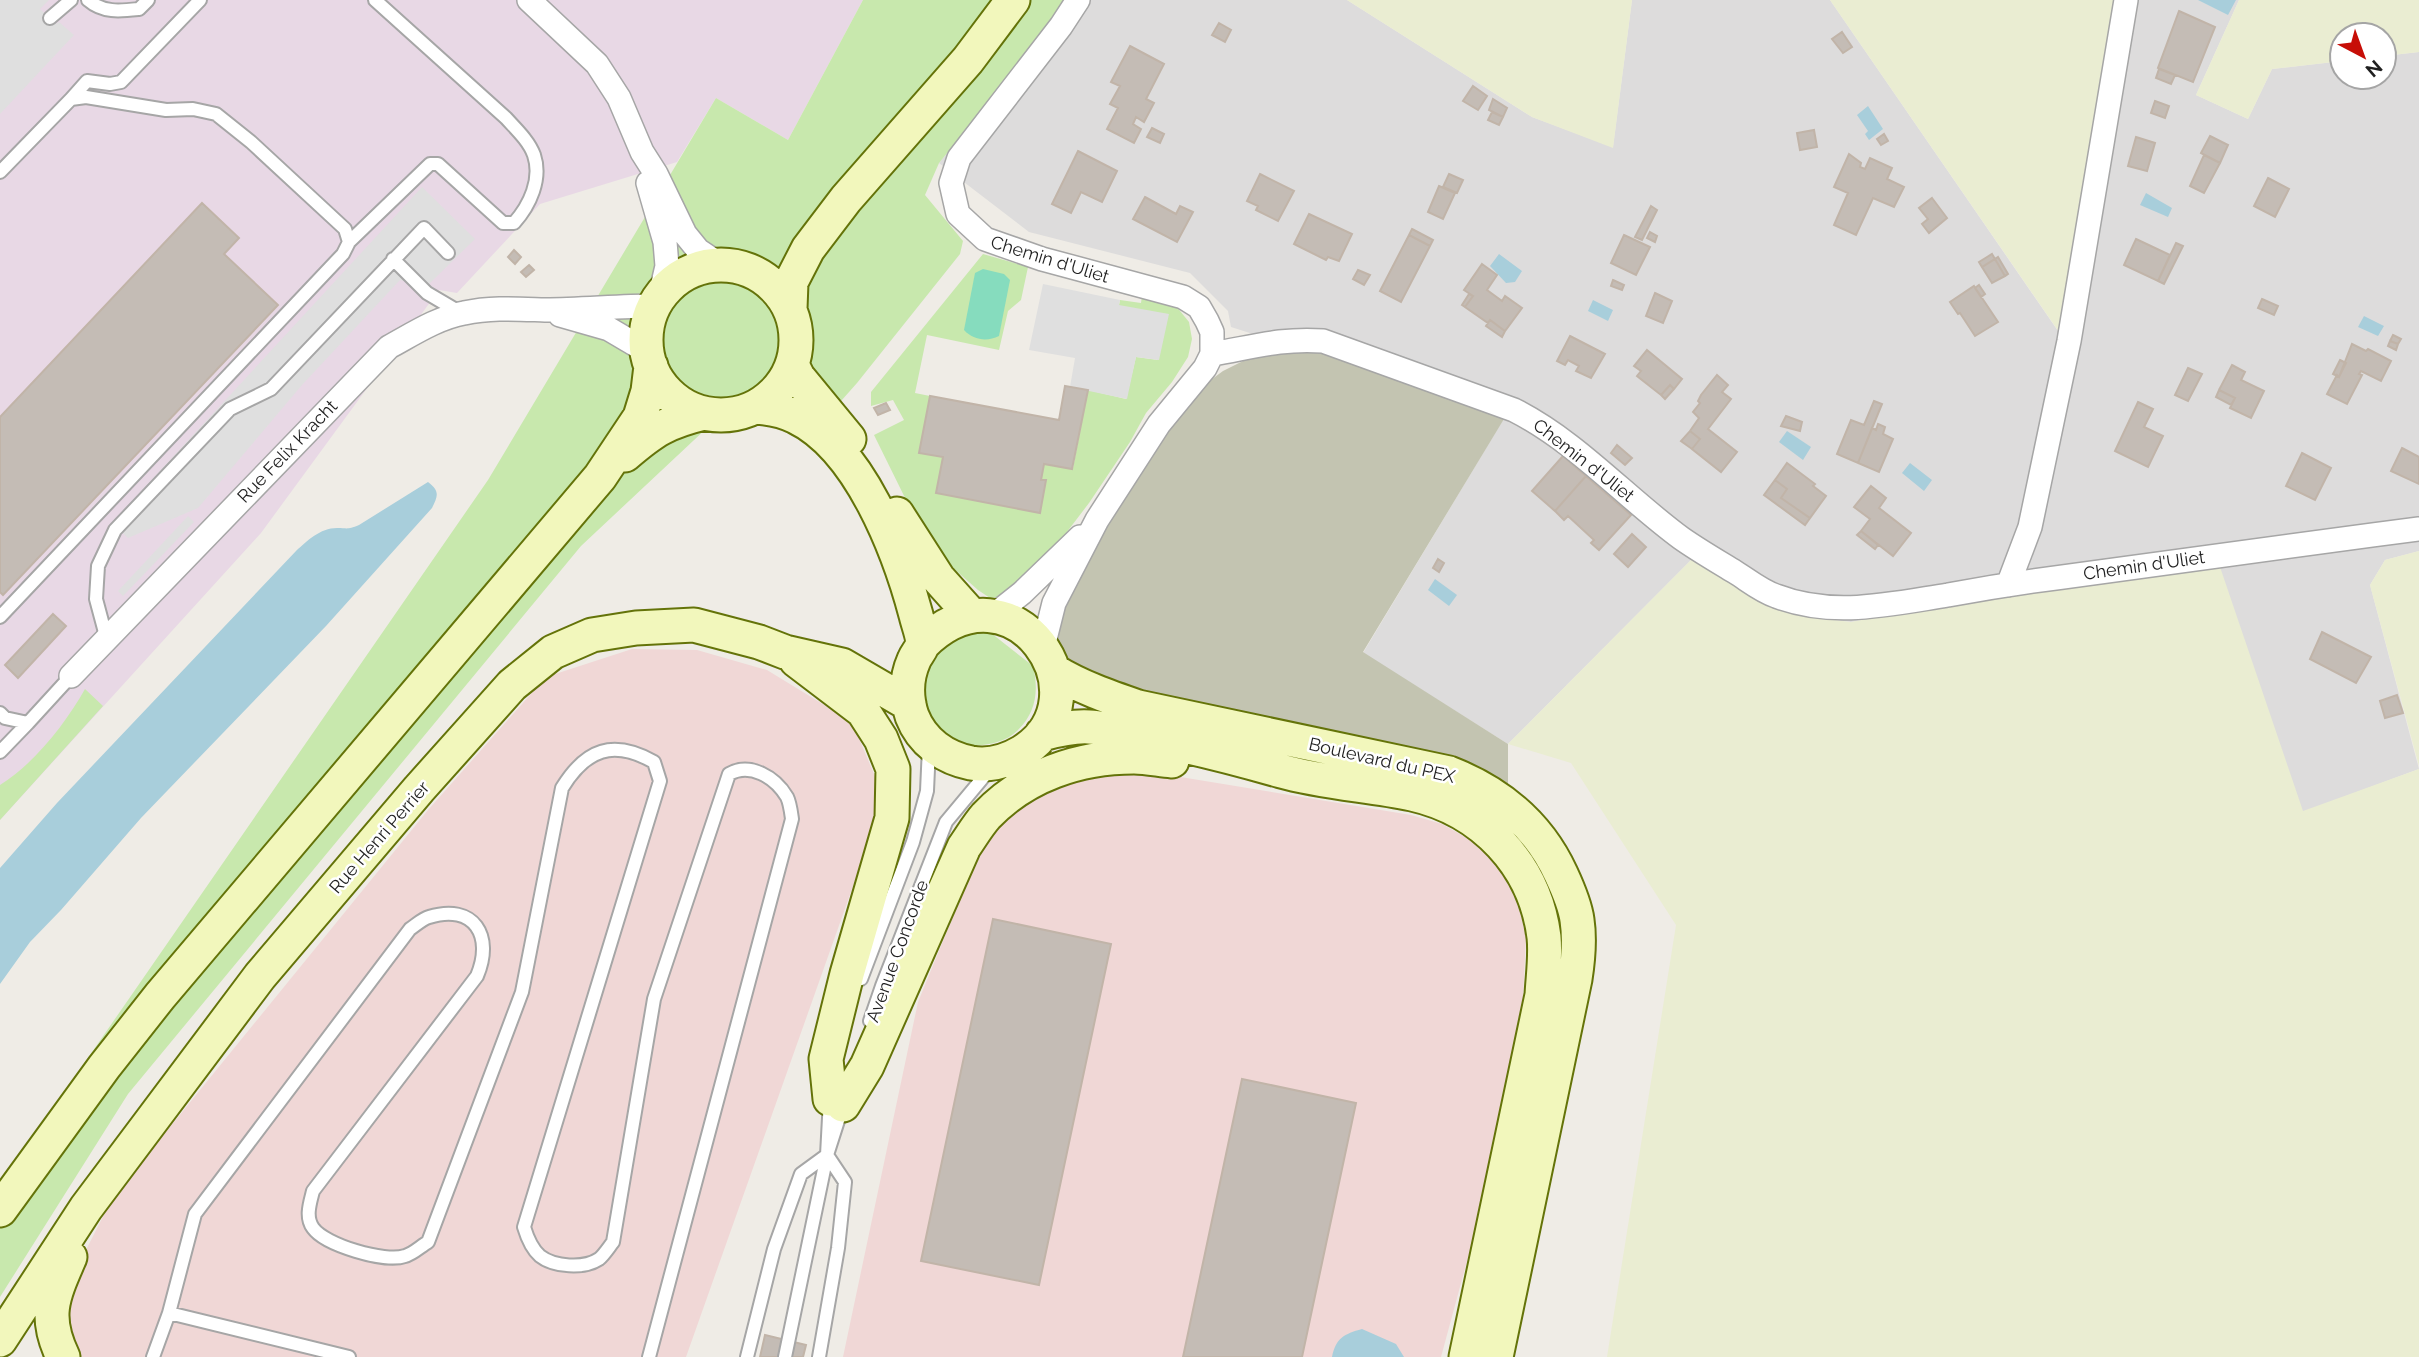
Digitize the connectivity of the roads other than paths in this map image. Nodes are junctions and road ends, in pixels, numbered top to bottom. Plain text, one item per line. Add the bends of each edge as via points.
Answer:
1 (71, 0) edge
2 (88, 0) edge
3 (148, 0) edge
4 (200, 0) edge
5 (375, 0) edge
6 (528, 0) edge
7 (1013, 0) edge
8 (1078, 0) edge
9 (2126, 0) edge
10 (50, 18) dead end
11 (71, 99) junction
12 (642, 152) junction
13 (0, 172) edge
14 (846, 199) junction
15 (349, 243) junction
16 (448, 253) dead end
17 (393, 259) junction
18 (730, 266) junction
19 (657, 301) junction
20 (790, 309) junction
21 (547, 310) junction
22 (461, 313) junction
23 (1212, 354) junction
24 (649, 359) junction
25 (792, 365) junction
26 (756, 407) junction
27 (704, 413) junction
28 (600, 477) junction
29 (1097, 520) junction
30 (2419, 529) edge
31 (2008, 585) junction
32 (983, 616) junction
33 (0, 617) edge
34 (107, 640) junction
35 (923, 645) junction
36 (785, 652) junction
37 (1049, 659) junction
38 (71, 677) joint
39 (909, 704) junction
40 (0, 713) edge
41 (27, 723) junction
42 (1042, 734) junction
43 (929, 743) junction
44 (0, 752) edge
45 (995, 763) junction
46 (1287, 773) junction
47 (858, 992) dead end
48 (840, 1059) dead end
49 (836, 1102) junction
50 (827, 1155) junction
51 (114, 1170) junction
52 (0, 1210) edge
53 (169, 1313) junction
54 (0, 1340) edge
55 (63, 1357) edge
56 (153, 1357) edge
57 (349, 1357) edge
58 (649, 1357) edge
59 (747, 1357) edge
60 (785, 1357) edge
61 (819, 1357) edge
62 (1466, 1357) edge
63 (1496, 1357) edge

1 - 10 lane
2 - 3 lane via 115,11 139,9
4 - 11 lane via 121,82 87,81
5 - 15 lane via 524,138 534,155 536,179 525,211 514,223 503,223 438,164 430,164
6 - 12 street via 597,64 619,98
7 - 14 main road via 968,60
8 - 23 street, Chemin d'Uliet via 959,158 951,183 958,214 985,240 1183,297 1199,307 1207,321
9 - 31 street via 2069,341 2030,527
11 - 13 lane
11 - 15 lane via 86,97 216,114 345,229
12 - 18 street via 685,234 698,250
12 - 19 street via 665,242 667,266
14 - 18 main road via 781,252
14 - 20 main road via 798,268 791,282
15 - 33 lane
16 - 17 lane via 424,228
17 - 22 lane via 427,293
17 - 34 lane via 271,389 230,409 115,530 97,566 96,599
18 - 19 main road via 696,269 676,280
18 - 20 main road via 761,275
19 - 21 street, Rue Felix Kracht
19 - 24 main road via 647,326
20 - 25 main road via 796,327
21 - 22 street, Rue Felix Kracht via 494,308
21 - 24 street, Rue Felix Kracht via 609,329
22 - 34 street, Rue Felix Kracht via 389,346
23 - 29 street via 1159,424
23 - 31 street, Chemin d'Uliet via 1266,342 1323,341 1514,410 1576,449 1682,538 1773,595 1800,604 1853,609
24 - 27 main road via 671,396
24 - 28 main road via 648,391 640,416
25 - 26 main road via 784,382
25 - 32 main road via 858,449 938,578
26 - 27 main road via 730,414
26 - 35 main road via 798,417 842,454 896,548
27 - 28 main road via 653,431
28 - 52 main road via 194,954
29 - 32 street via 1022,593
29 - 37 street via 1054,603
30 - 31 street, Chemin d'Uliet
32 - 35 main road via 953,621
32 - 37 main road via 1021,626
34 - 38 street, Rue Felix Kracht
35 - 39 main road via 909,673
36 - 39 main road, Rue Henri Perrier via 842,665
36 - 49 main road via 863,711 893,769 892,818 826,1059
36 - 51 main road, Rue Henri Perrier via 694,625 592,635 553,652 512,685 268,965
37 - 42 main road via 1055,704
37 - 63 main road, Boulevard du PEX via 1090,689 1138,707 1449,773 1496,794 1542,838 1569,891 1579,948
38 - 41 lane
39 - 43 main road
40 - 41 lane via 5,719
41 - 44 lane
42 - 45 main road via 1013,757
42 - 46 main road, Boulevard du PEX via 1077,728 1109,730 1212,751
43 - 45 main road via 960,761
43 - 47 lane, Avenue Concorde via 927,791 916,830
45 - 49 lane, Avenue Concorde via 946,822
46 - 49 main road via 1134,757 1050,770 1024,784 986,816 964,847 867,1066
46 - 62 main road, Boulevard du PEX via 1415,795 1450,807 1507,849 1523,872 1540,912 1545,940 1542,995
48 - 49 lane, Avenue Concorde
49 - 50 lane, Avenue Concorde
50 - 59 lane via 801,1174 774,1249
50 - 60 lane, Avenue Concorde
50 - 61 lane via 845,1182
51 - 54 main road, Rue Henri Perrier
51 - 55 main road via 57,1288 50,1318
53 - 56 lane
53 - 57 lane
53 - 58 lane via 194,1214 410,929 427,917 453,913 468,918 481,933 485,958 477,976 313,1191 308,1212 313,1228 330,1242 386,1258 405,1256 428,1242 522,992 562,788 588,757 614,750 636,752 654,762 660,781 524,1227 540,1256 558,1264 582,1265 600,1259 613,1242 654,999 729,774 737,769 752,770 775,781 789,799 792,819

